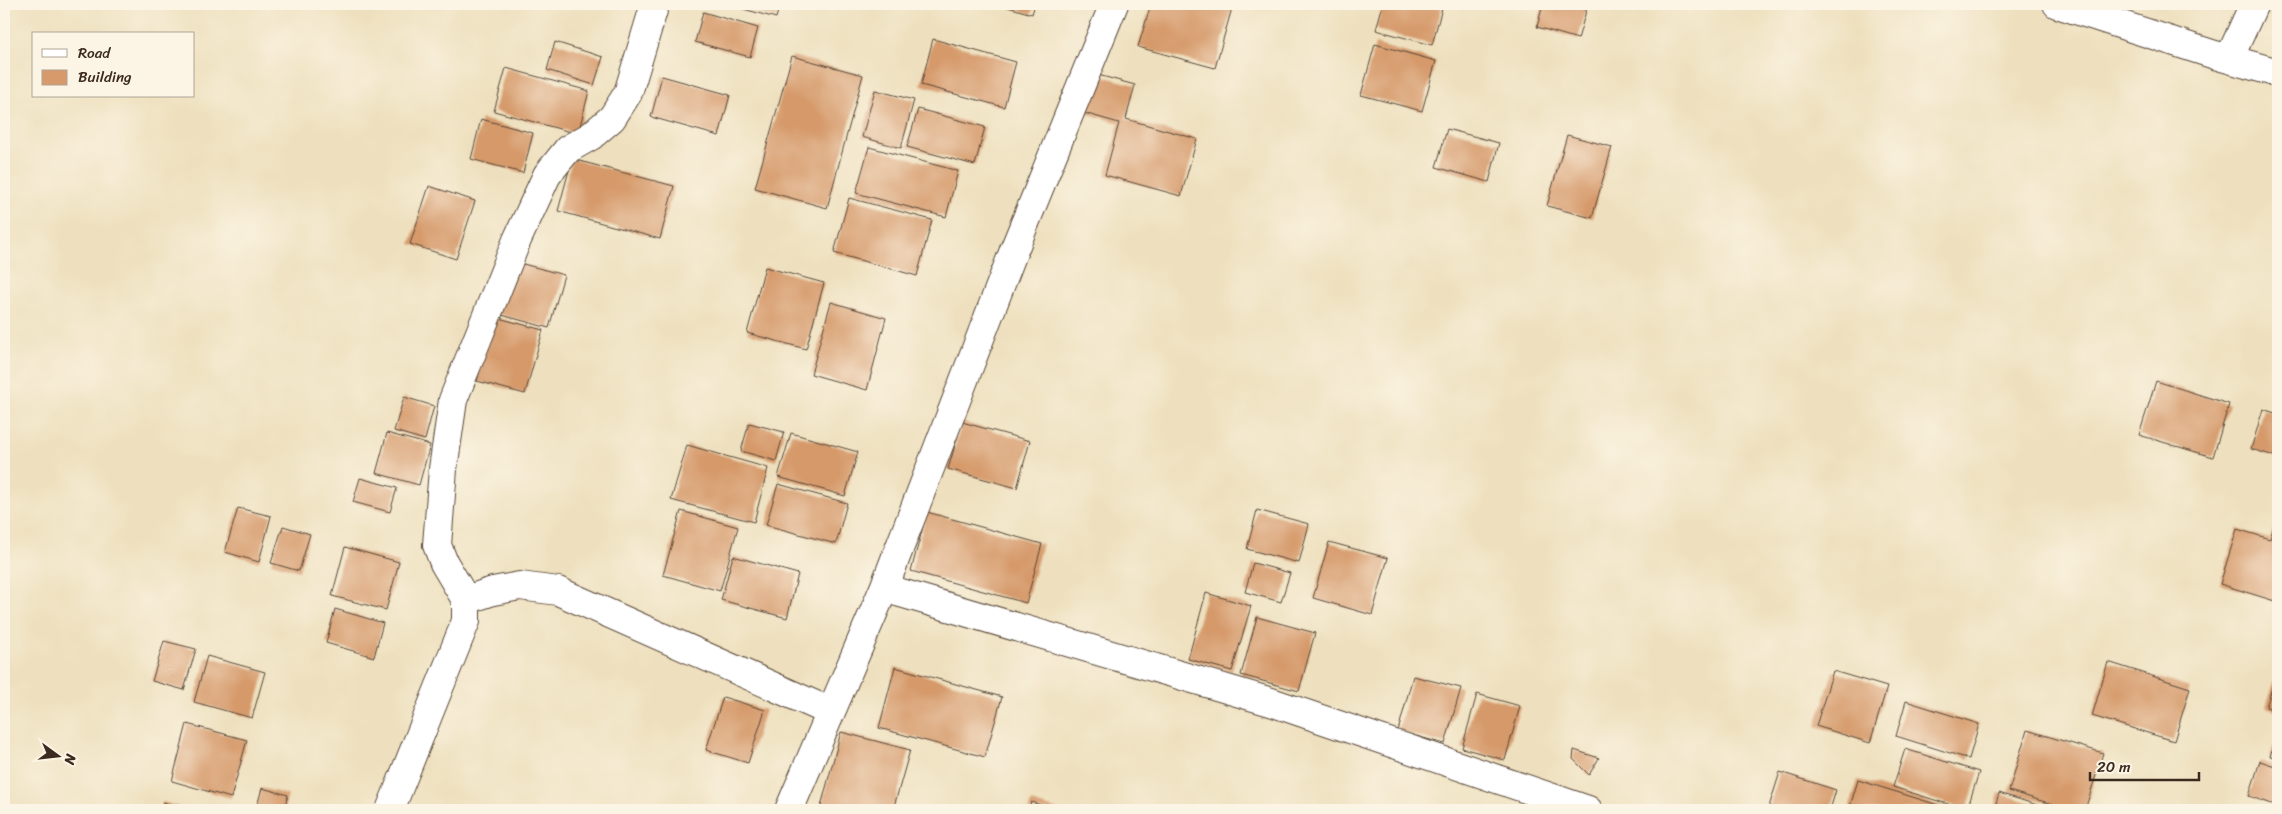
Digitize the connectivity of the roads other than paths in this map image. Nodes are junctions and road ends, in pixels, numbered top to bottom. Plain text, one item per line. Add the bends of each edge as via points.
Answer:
1 (655, 4) edge
2 (1114, 4) edge
3 (2057, 4) edge
4 (2254, 4) edge
5 (2230, 59) junction
6 (2278, 73) edge
7 (884, 588) junction
8 (466, 600) junction
9 (831, 712) junction
10 (390, 810) edge
11 (789, 810) edge
12 (1588, 810) edge

1 - 8 street via 628,93 612,118 591,136 568,149 547,175 517,240 453,400 437,545
2 - 7 street via 1014,250
3 - 5 street
4 - 5 street
5 - 6 street
7 - 9 street
7 - 12 street via 1271,702
8 - 9 street via 520,586 558,592
8 - 10 street via 466,621
9 - 11 street

